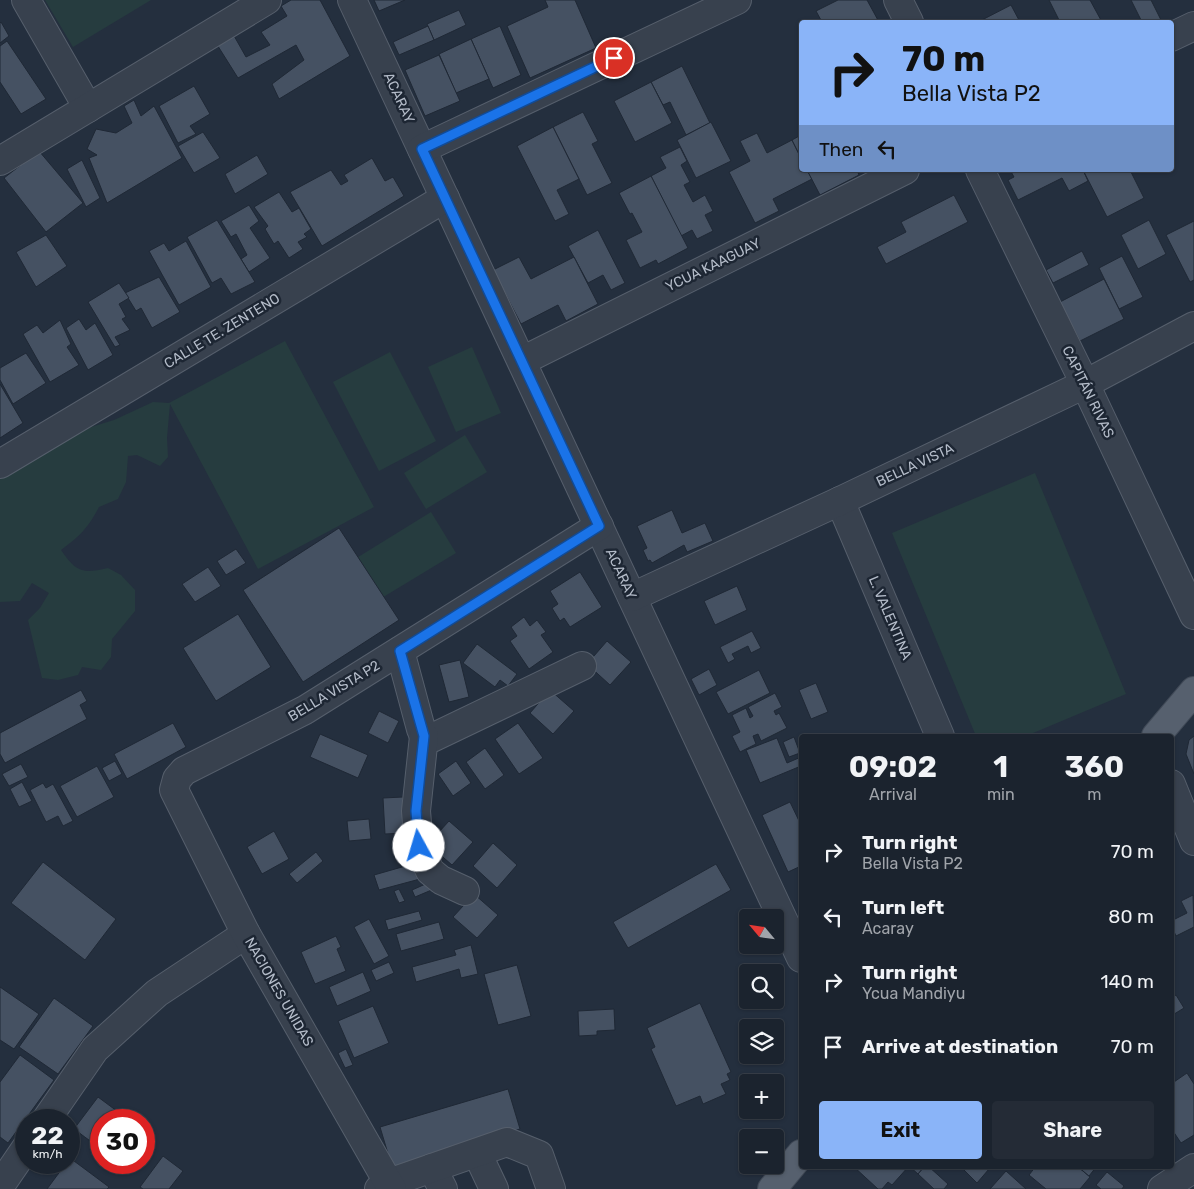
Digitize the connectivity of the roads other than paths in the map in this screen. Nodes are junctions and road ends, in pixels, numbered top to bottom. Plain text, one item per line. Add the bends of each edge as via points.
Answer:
1 (26, 0) edge
2 (267, 0) edge
3 (352, 0) edge
4 (737, 0) edge
5 (898, 0) edge
6 (908, 20) edge
7 (1194, 26) edge
8 (1174, 36) edge
9 (88, 108) junction
10 (422, 149) junction
11 (0, 161) edge
12 (901, 172) edge
13 (981, 172) edge
14 (445, 198) junction
15 (1194, 326) edge
16 (522, 361) junction
17 (1085, 384) junction
18 (0, 464) edge
19 (840, 500) junction
20 (599, 526) junction
21 (632, 597) junction
22 (1194, 615) edge
23 (400, 651) junction
24 (582, 666) dead end
25 (1194, 691) edge
26 (939, 734) edge
27 (1158, 734) edge
28 (424, 736) junction
29 (174, 790) joint
30 (1174, 791) edge
31 (1194, 841) edge
32 (465, 891) dead end
33 (246, 934) junction
34 (799, 954) edge
35 (54, 1109) edge
36 (477, 1153) junction
37 (799, 1156) edge
38 (15, 1164) edge
39 (1194, 1168) edge
40 (438, 1178) edge
41 (0, 1186) edge
42 (387, 1187) edge
43 (494, 1189) edge
44 (551, 1189) edge
45 (772, 1189) edge
46 (1162, 1189) edge

1 - 9 street
2 - 9 street
3 - 10 street, ACARAY
4 - 10 street
5 - 6 street
7 - 8 street
9 - 11 street
10 - 14 street, ACARAY
12 - 16 street, YCUA KAAGUAY
13 - 17 street, CAPITÁN RIVAS
14 - 16 street, ACARAY
14 - 18 street, CALLE TE. ZENTENO
15 - 17 street, BELLA VISTA
16 - 20 street, ACARAY
17 - 19 street, BELLA VISTA
17 - 22 street, CAPITÁN RIVAS
19 - 21 street, BELLA VISTA
19 - 26 street, L. VALENTINA
20 - 21 street, ACARAY
20 - 23 street, BELLA VISTA P2
21 - 34 street, ACARAY
23 - 28 street
23 - 29 street, BELLA VISTA P2 via 305,710 184,771
24 - 28 street via 432,738
25 - 27 main road
28 - 32 street via 416,811 419,846 430,871
29 - 33 street, NACIONES UNIDAS
30 - 31 street
33 - 35 street via 157,992 96,1049
33 - 42 street, NACIONES UNIDAS
36 - 40 street
36 - 43 street
36 - 44 street via 507,1142 539,1155
37 - 45 main road
38 - 41 street
39 - 46 street
40 - 42 street

